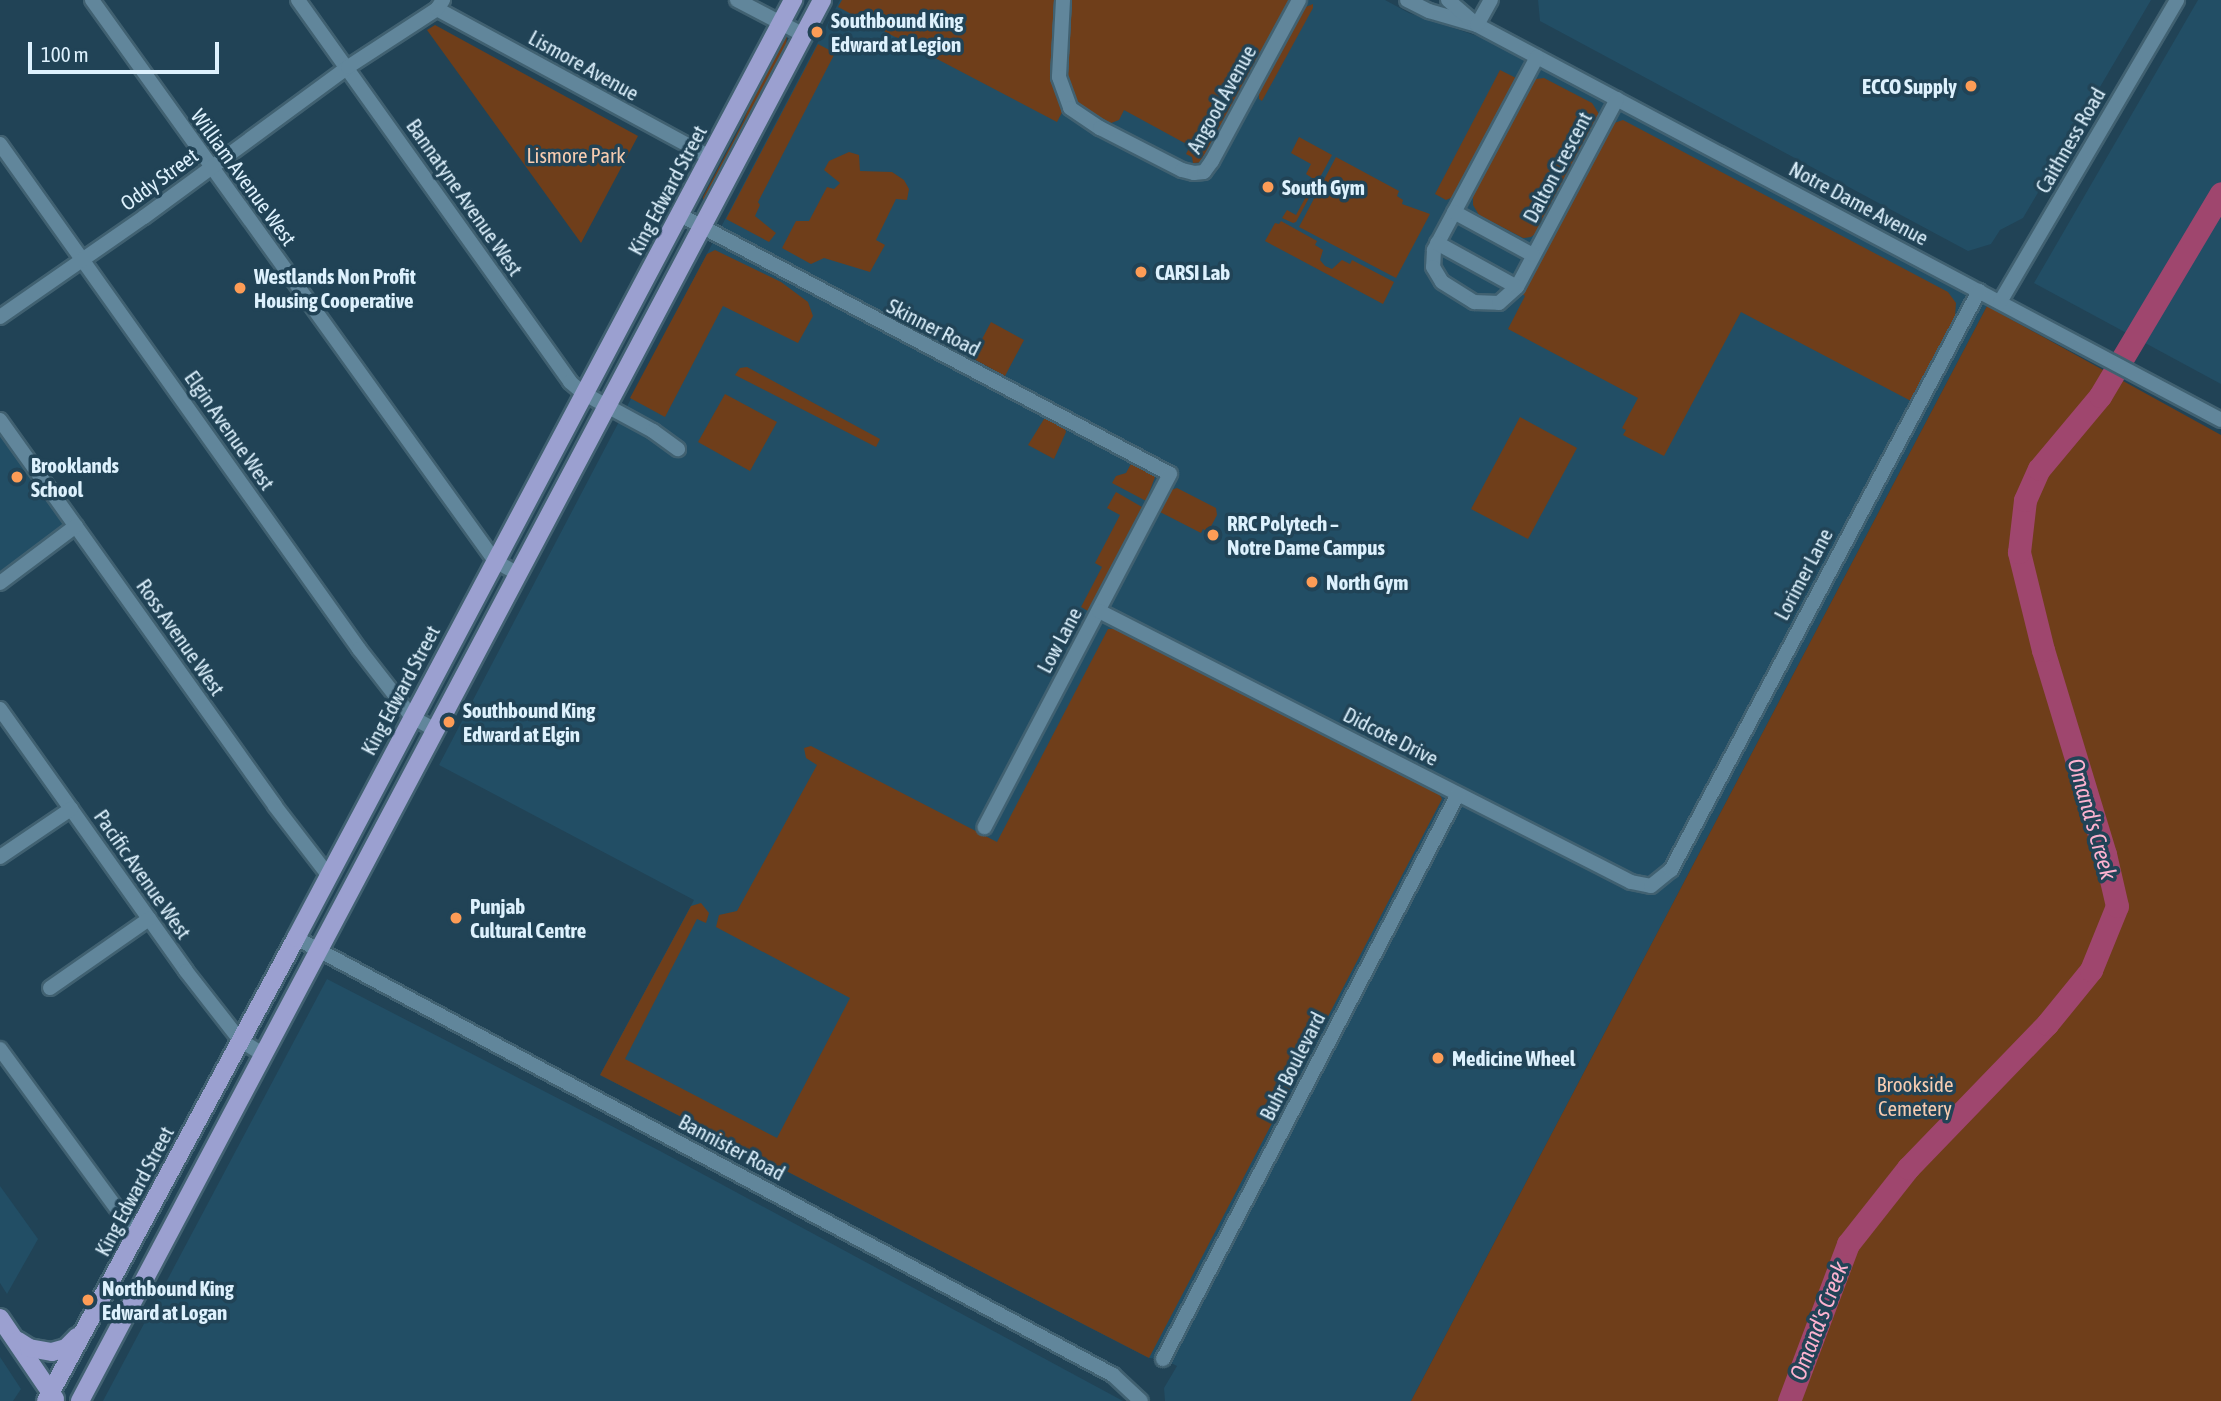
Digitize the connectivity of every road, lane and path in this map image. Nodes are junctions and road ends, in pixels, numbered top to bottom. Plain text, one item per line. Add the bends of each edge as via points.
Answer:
1 (92, 0) edge
2 (298, 0) edge
3 (737, 0) edge
4 (793, 0) edge
5 (822, 0) edge
6 (1063, 0) edge
7 (1299, 0) edge
8 (1407, 0) edge
9 (1448, 0) edge
10 (1491, 0) edge
11 (2177, 0) edge
12 (440, 4) edge
13 (781, 23) junction
14 (1477, 25) junction
15 (804, 35) junction
16 (1537, 57) junction
17 (348, 67) junction
18 (1617, 99) junction
19 (0, 144) edge
20 (710, 157) junction
21 (211, 167) junction
22 (1454, 212) junction
23 (680, 215) junction
24 (703, 228) junction
25 (1437, 243) junction
26 (1534, 255) junction
27 (82, 259) junction
28 (1517, 287) junction
29 (1979, 291) junction
30 (2000, 302) junction
31 (0, 317) edge
32 (583, 393) junction
33 (607, 407) junction
34 (0, 420) edge
35 (2221, 420) edge
36 (678, 449) dead end
37 (1170, 474) joint
38 (76, 526) junction
39 (495, 561) junction
40 (518, 574) junction
41 (0, 583) edge
42 (1099, 611) junction
43 (0, 709) edge
44 (412, 717) junction
45 (435, 730) junction
46 (1458, 794) junction
47 (72, 809) junction
48 (985, 827) dead end
49 (0, 857) edge
50 (329, 876) junction
51 (1665, 877) joint
52 (149, 919) junction
53 (296, 938) junction
54 (317, 949) junction
55 (50, 988) dead end
56 (240, 1040) junction
57 (0, 1049) edge
58 (262, 1054) junction
59 (136, 1235) junction
60 (0, 1318) edge
61 (86, 1327) junction
62 (15, 1339) junction
63 (1163, 1359) dead end
64 (51, 1398) edge
65 (80, 1401) edge
66 (1141, 1401) edge

1 - 21 street, William Avenue West
2 - 17 street, Bannatyne Avenue West
3 - 13 street
4 - 13 main road, King Edward Street
5 - 15 main road
6 - 7 street, Angood Avenue via 1059,77 1070,108 1100,128 1194,173 1204,172 1212,162
8 - 14 street, Notre Dame Avenue
9 - 14 street, Notre Dame Avenue
10 - 14 street
11 - 30 street, Caithness Road
12 - 17 street, Oddy Street
12 - 20 street, Lismore Avenue
13 - 15 street
13 - 20 main road, King Edward Street
14 - 16 street, Notre Dame Avenue
15 - 24 main road
16 - 18 street, Notre Dame Avenue
16 - 22 street
17 - 21 street, Oddy Street
17 - 32 street, Bannatyne Avenue West via 570,382
18 - 26 street, Dalton Crescent
18 - 29 street, Notre Dame Avenue
19 - 27 street, Elgin Avenue West
20 - 23 main road, King Edward Street
21 - 27 street, Oddy Street
21 - 39 street, William Avenue West
22 - 25 street
22 - 26 street, Dalton Crescent
23 - 24 street, Skinner Road
23 - 32 main road, King Edward Street
24 - 33 main road
24 - 37 street, Skinner Road
25 - 28 street
25 - 28 street via 1433,267 1449,288 1474,302 1492,304 1507,299
26 - 28 street, Dalton Crescent
27 - 31 street, Oddy Street
27 - 44 street, Elgin Avenue West
29 - 30 street, Notre Dame Avenue
29 - 51 street, Lorimer Lane
30 - 35 street, Notre Dame Avenue
32 - 33 street, Bannatyne Avenue West
32 - 39 main road, King Edward Street
33 - 36 street, Bannatyne Avenue West
33 - 40 main road
34 - 38 street, Ross Avenue West
37 - 42 street, Low Lane
38 - 41 street
38 - 50 street, Ross Avenue West
39 - 40 street, William Avenue West
39 - 44 main road, King Edward Street
40 - 45 main road
42 - 46 street, Didcote Drive
42 - 48 street, Low Lane
43 - 47 street, Pacific Avenue West
44 - 45 street, Elgin Avenue West
44 - 50 main road, King Edward Street
45 - 54 main road
46 - 51 street, Didcote Drive via 1631,882 1651,886
46 - 63 street, Buhr Boulevard
47 - 49 street
47 - 52 street, Pacific Avenue West
50 - 53 main road, King Edward Street
52 - 55 street
52 - 56 street, Pacific Avenue West
53 - 54 street, Bannister Road
53 - 56 main road, King Edward Street
54 - 58 main road
54 - 66 street, Bannister Road via 1113,1375
56 - 58 street, Pacific Avenue West
56 - 59 main road, King Edward Street
57 - 59 street
58 - 65 main road
59 - 61 main road, King Edward Street
60 - 62 main road
61 - 62 main road via 66,1348 52,1352 29,1349
61 - 64 main road, King Edward Street
62 - 64 main road

